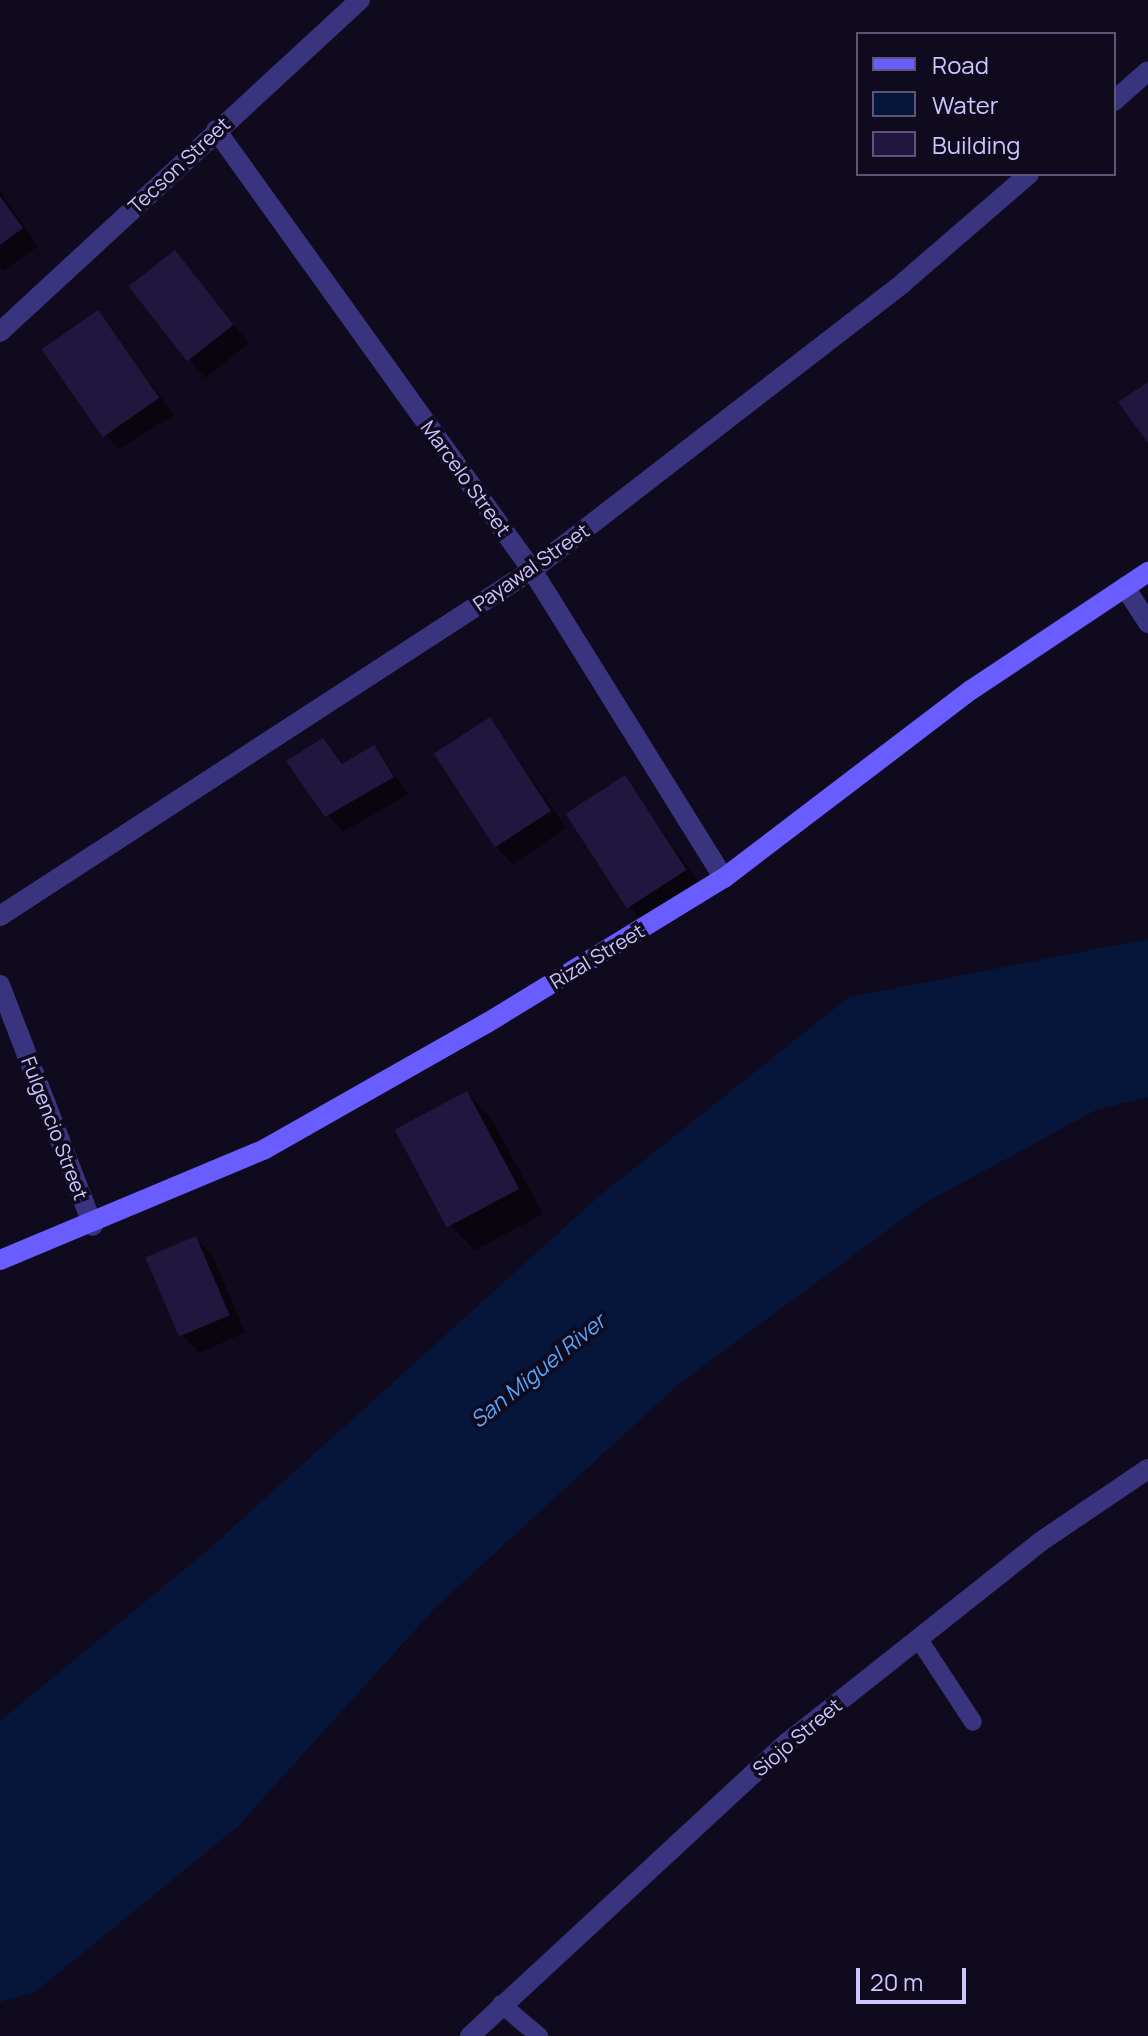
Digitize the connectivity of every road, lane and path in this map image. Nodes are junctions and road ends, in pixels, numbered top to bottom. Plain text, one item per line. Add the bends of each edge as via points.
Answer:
1 (350, 3) edge
2 (1148, 71) edge
3 (1116, 99) edge
4 (216, 130) junction
5 (1027, 176) edge
6 (0, 332) edge
7 (532, 570) junction
8 (1148, 572) edge
9 (1125, 587) junction
10 (1148, 623) edge
11 (724, 878) junction
12 (0, 916) edge
13 (0, 985) edge
14 (93, 1226) junction
15 (0, 1260) edge
16 (1148, 1469) edge
17 (918, 1638) junction
18 (973, 1722) dead end
19 (501, 2004) junction
20 (470, 2036) edge
21 (539, 2036) edge

1 - 4 street, Tecson Street
2 - 3 street
4 - 6 street, Tecson Street
4 - 7 street, Marcelo Street
5 - 7 street, Payawal Street via 904,282
7 - 11 street, Marcelo Street
7 - 12 street, Payawal Street
8 - 9 main road, Rizal Street
9 - 10 street
9 - 11 main road, Rizal Street via 971,690
11 - 14 main road, Rizal Street via 265,1149
13 - 14 street, Fulgencio Street
14 - 15 main road, Rizal Street
16 - 17 street, Siojo Street
17 - 18 lane
17 - 19 street, Siojo Street via 788,1742
19 - 20 street, Siojo Street
19 - 21 lane

